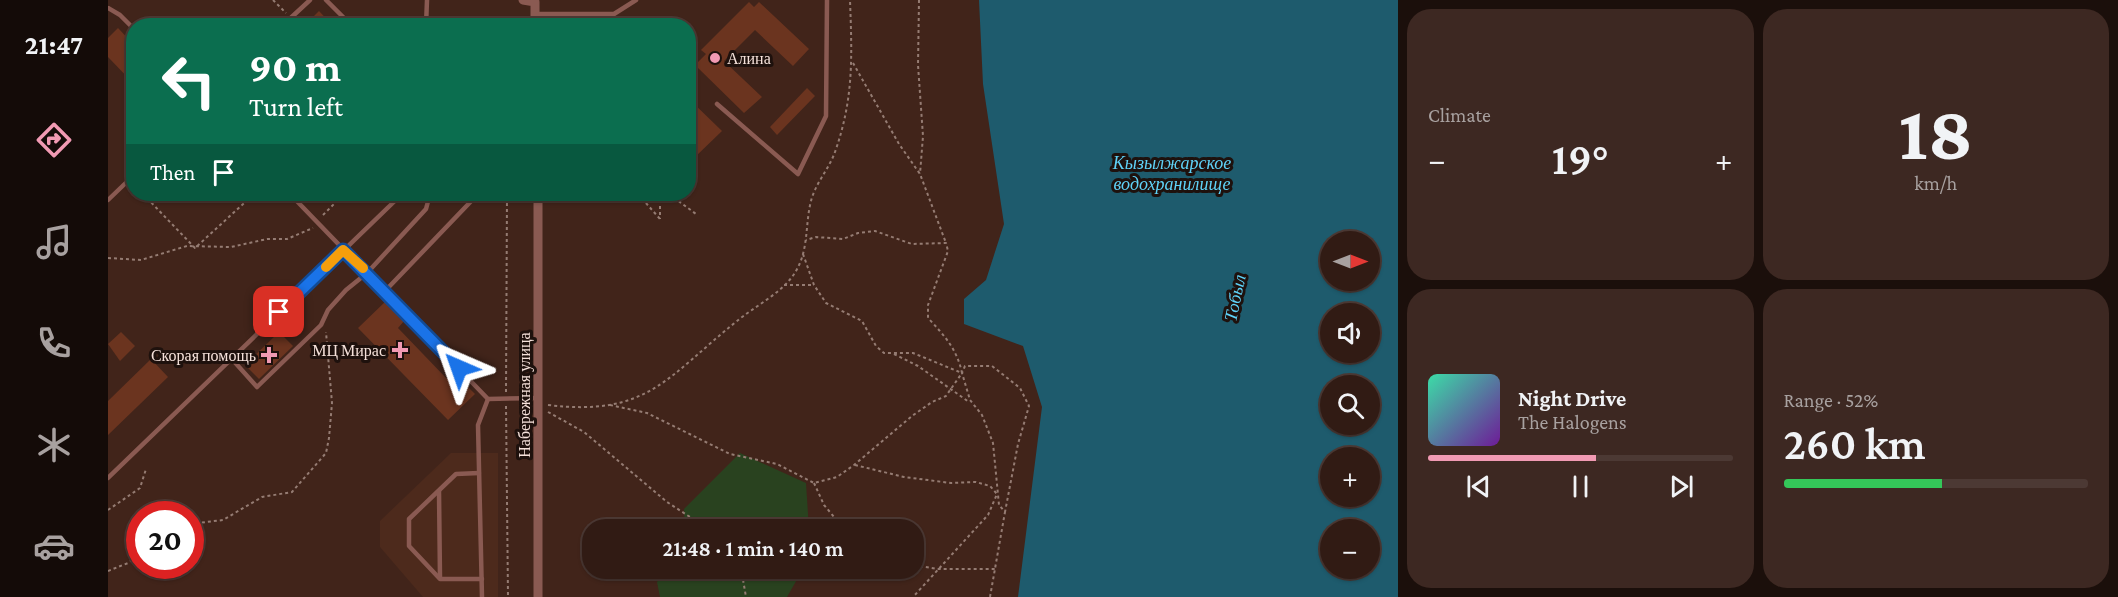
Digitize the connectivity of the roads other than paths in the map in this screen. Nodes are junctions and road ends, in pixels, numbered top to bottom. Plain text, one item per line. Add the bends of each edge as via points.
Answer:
1 (310, 0) edge
2 (326, 0) edge
3 (427, 0) edge
4 (524, 0) edge
5 (636, 0) edge
6 (827, 0) edge
7 (536, 1) edge
8 (108, 8) edge
9 (535, 14) junction
10 (291, 18) edge
11 (344, 18) edge
12 (426, 18) edge
13 (535, 18) edge
14 (126, 21) edge
15 (717, 104) dead end
16 (126, 183) edge
17 (108, 200) edge
18 (297, 201) edge
19 (395, 201) edge
20 (428, 201) edge
21 (471, 201) edge
22 (538, 201) edge
23 (343, 250) junction
24 (367, 273) junction
25 (386, 290) junction
26 (231, 358) junction
27 (488, 399) junction
28 (542, 401) junction
29 (479, 473) junction
30 (108, 478) edge
31 (439, 491) junction
32 (440, 579) junction
33 (482, 579) junction
34 (482, 597) edge
35 (538, 597) edge

1 - 10 lane
2 - 11 lane
3 - 12 lane
4 - 7 street
5 - 9 lane via 614,14
6 - 15 lane via 826,116 798,174
7 - 9 street
8 - 14 lane
9 - 13 street
16 - 17 lane
18 - 23 lane
19 - 23 lane
20 - 24 lane via 426,209
21 - 25 lane
22 - 28 street, Набережная улица
23 - 24 lane
23 - 26 lane
24 - 25 lane
24 - 26 lane via 345,290 322,322 257,387
25 - 27 lane
26 - 30 lane
27 - 28 lane
27 - 29 lane via 478,424
28 - 35 street, Набережная улица
29 - 31 lane via 456,474
29 - 33 lane
31 - 32 lane
31 - 32 lane via 409,519 409,546
32 - 33 lane
33 - 34 lane

